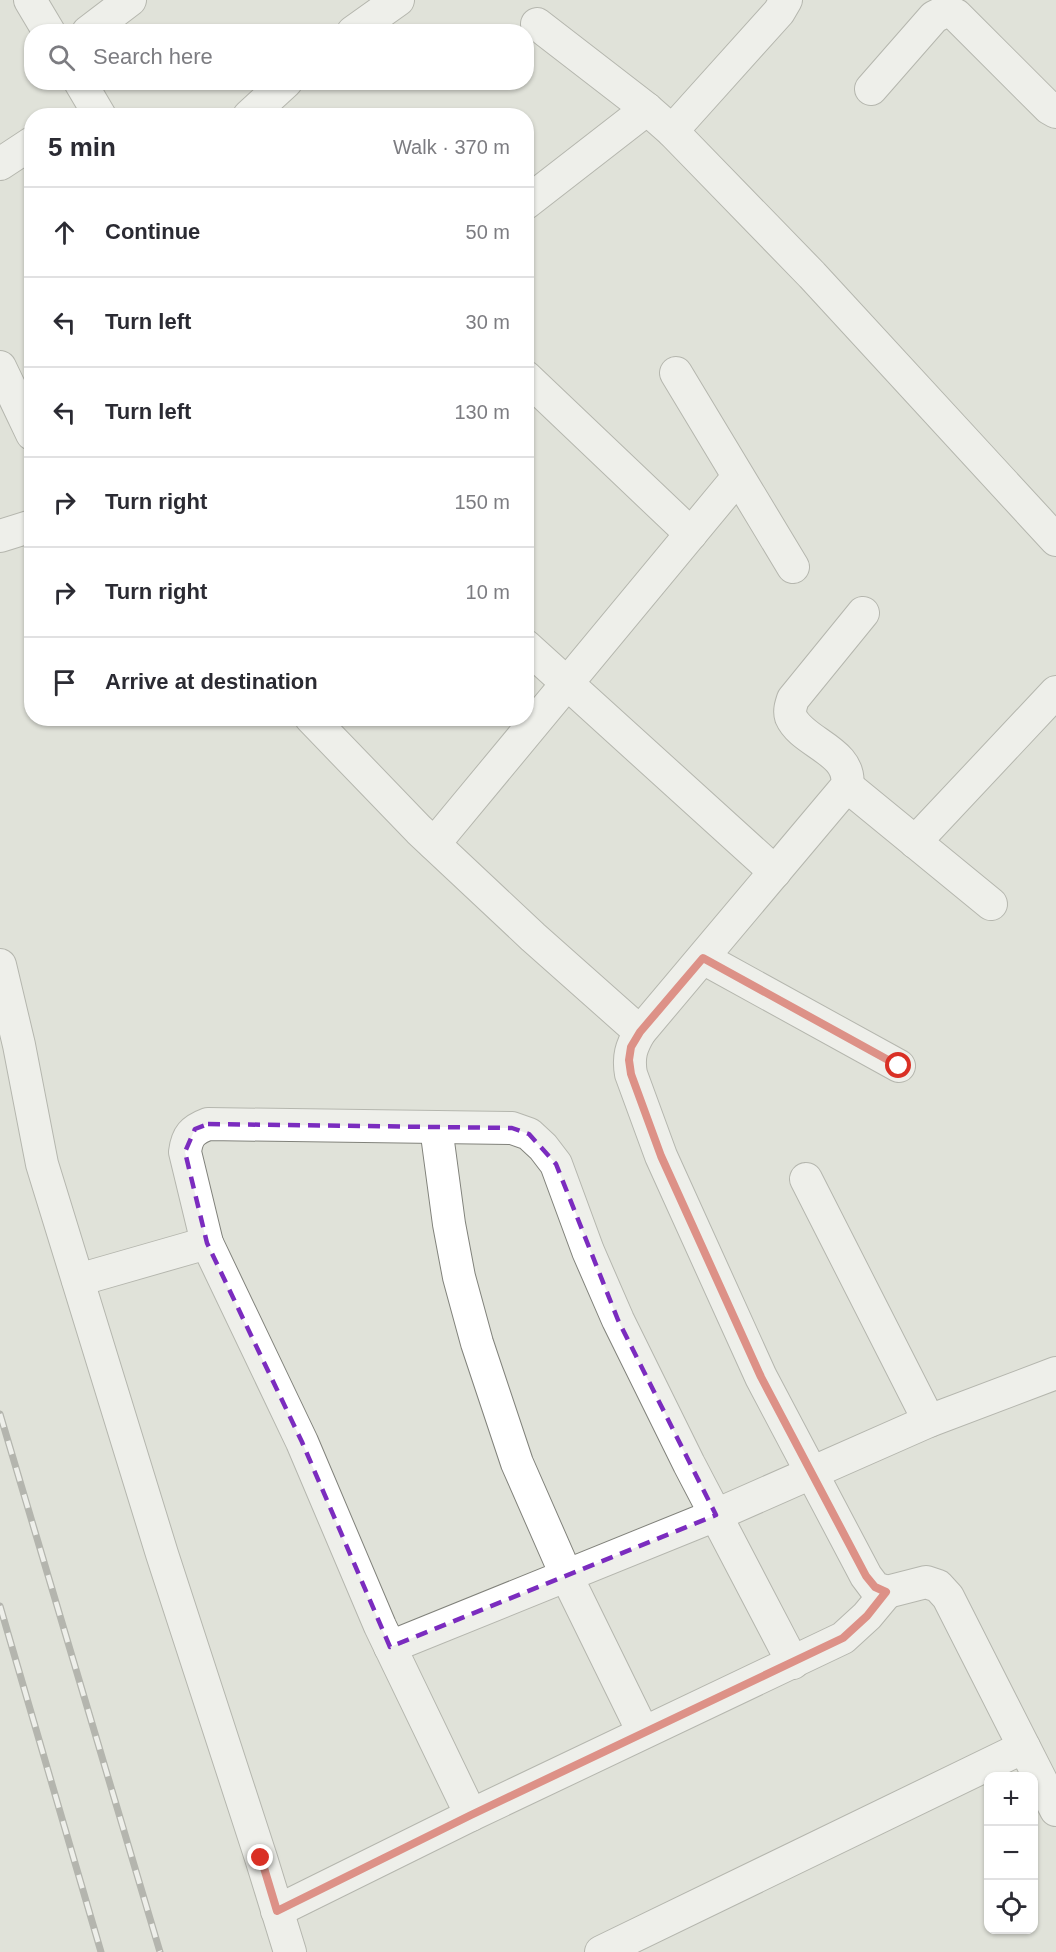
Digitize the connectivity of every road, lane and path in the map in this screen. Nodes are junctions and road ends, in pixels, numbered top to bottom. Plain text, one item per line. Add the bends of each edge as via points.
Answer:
1 (30, 0) edge
2 (130, 0) edge
3 (398, 0) edge
4 (786, 0) edge
5 (44, 24) edge
6 (98, 24) edge
7 (364, 24) edge
8 (537, 24) dead end
9 (871, 89) dead end
10 (277, 90) edge
11 (258, 108) edge
12 (647, 109) junction
13 (1056, 112) edge
14 (672, 130) junction
15 (24, 148) edge
16 (0, 164) edge
17 (534, 197) edge
18 (0, 367) edge
19 (676, 373) dead end
20 (534, 384) edge
21 (24, 417) edge
22 (738, 477) junction
23 (24, 528) edge
24 (691, 534) junction
25 (0, 536) edge
26 (1056, 540) edge
27 (792, 567) dead end
28 (863, 613) dead end
29 (534, 652) edge
30 (567, 682) junction
31 (1056, 692) edge
32 (534, 722) edge
33 (319, 726) edge
34 (531, 726) edge
35 (847, 786) junction
36 (915, 842) junction
37 (434, 844) junction
38 (775, 872) junction
39 (991, 904) dead end
40 (703, 958) junction
41 (0, 965) edge
42 (640, 1032) junction
43 (899, 1066) dead end
44 (436, 1127) junction
45 (806, 1179) dead end
46 (207, 1243) junction
47 (78, 1280) junction
48 (1056, 1373) edge
49 (929, 1421) junction
50 (812, 1474) junction
51 (716, 1515) junction
52 (567, 1577) junction
53 (886, 1592) junction
54 (390, 1647) junction
55 (793, 1663) junction
56 (643, 1732) junction
57 (1024, 1747) junction
58 (1056, 1810) edge
59 (471, 1815) junction
60 (277, 1911) junction
61 (290, 1952) edge
62 (602, 1952) edge

1 - 5 street
2 - 6 street
3 - 7 street
4 - 14 street
8 - 12 street
9 - 13 street via 934,17 946,11 956,15
10 - 11 street
12 - 14 street
12 - 17 street
14 - 26 street via 812,275
15 - 16 street
18 - 21 street
19 - 22 street
20 - 24 street
22 - 24 street
22 - 27 street
23 - 25 street
24 - 30 street
28 - 35 street via 793,699 790,710 800,727 845,765 849,775
29 - 30 street
30 - 32 street
30 - 38 street
31 - 36 street
33 - 37 street
34 - 37 street
35 - 36 street
35 - 38 street
36 - 39 street
37 - 42 street
38 - 40 street
40 - 42 street
40 - 43 street
41 - 47 street via 42,1164
42 - 50 street via 631,1047 631,1074 661,1156 761,1377
44 - 46 street via 208,1124 195,1129 185,1152
44 - 51 street via 512,1128 529,1134 556,1164 618,1320
44 - 52 street via 459,1277 477,1343 517,1462
45 - 49 street
46 - 47 street
46 - 54 street via 302,1442
47 - 60 street
48 - 49 street
49 - 50 street
50 - 51 street
50 - 53 street via 866,1576
51 - 52 street
51 - 55 street
52 - 54 street
52 - 56 street
53 - 55 street via 843,1638
53 - 57 street via 927,1581 948,1597
54 - 59 street
55 - 56 street
56 - 59 street
57 - 58 street
57 - 62 street
59 - 60 street
60 - 61 street

